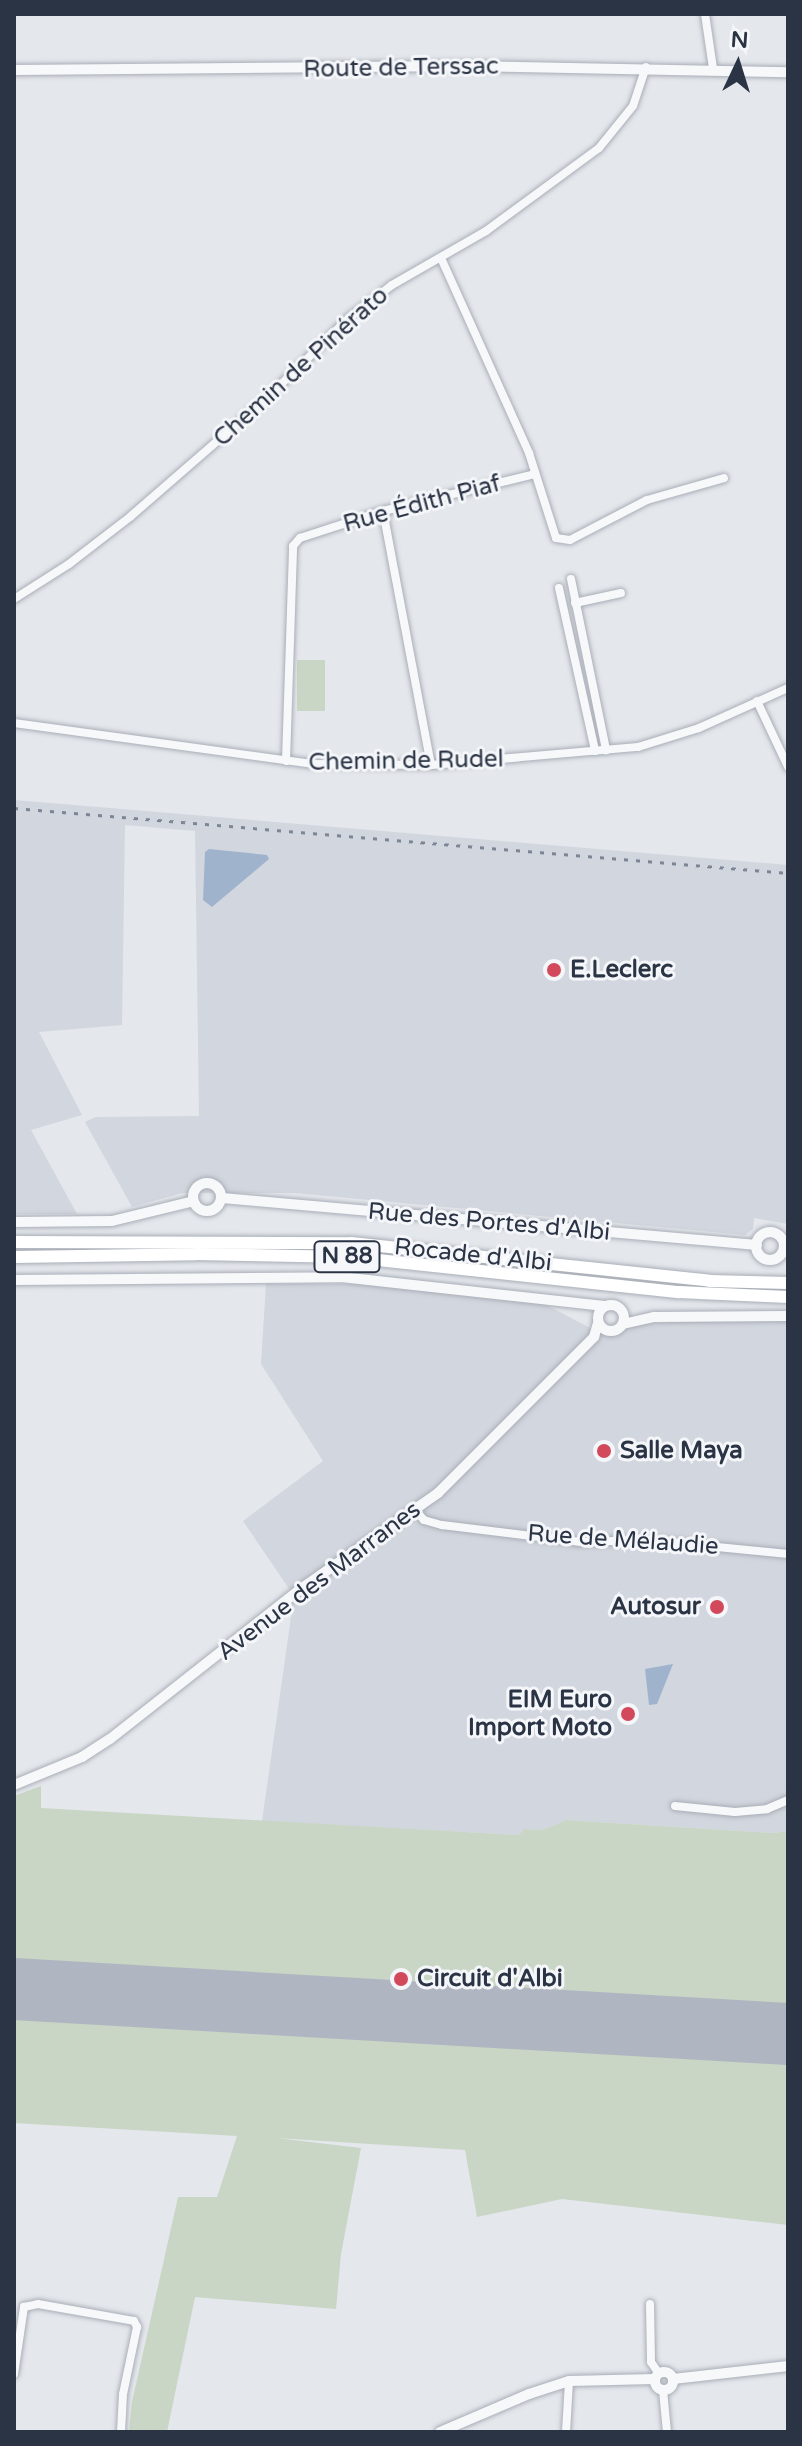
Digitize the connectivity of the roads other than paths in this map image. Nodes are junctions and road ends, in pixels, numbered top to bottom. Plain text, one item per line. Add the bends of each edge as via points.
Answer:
1 (705, 14) edge
2 (646, 67) junction
3 (713, 68) junction
4 (14, 70) edge
5 (788, 72) edge
6 (441, 258) junction
7 (535, 474) junction
8 (724, 478) dead end
9 (383, 511) junction
10 (571, 579) dead end
11 (559, 588) dead end
12 (621, 593) dead end
13 (14, 599) edge
14 (575, 603) junction
15 (788, 688) edge
16 (757, 701) junction
17 (14, 723) edge
18 (606, 750) junction
19 (595, 751) junction
20 (286, 761) junction
21 (431, 765) junction
22 (788, 767) edge
23 (222, 1198) junction
24 (194, 1201) junction
25 (14, 1222) edge
26 (14, 1242) edge
27 (757, 1245) junction
28 (785, 1256) edge
29 (14, 1257) edge
30 (14, 1280) edge
31 (788, 1281) edge
32 (788, 1297) edge
33 (573, 1302) junction
34 (604, 1306) junction
35 (620, 1307) junction
36 (788, 1316) edge
37 (654, 1317) junction
38 (598, 1320) junction
39 (623, 1324) junction
40 (608, 1331) junction
41 (594, 1337) junction
42 (415, 1510) junction
43 (788, 1554) edge
44 (14, 1785) edge
45 (788, 1800) edge
46 (675, 1806) dead end
47 (650, 2304) dead end
48 (788, 2366) edge
49 (14, 2374) edge
50 (657, 2377) junction
51 (673, 2379) junction
52 (569, 2381) junction
53 (663, 2390) junction
54 (121, 2432) edge
55 (440, 2432) edge
56 (566, 2432) edge
57 (667, 2432) edge

1 - 3 street
2 - 3 street, Route de Terssac
2 - 4 street, Route de Terssac
2 - 6 street, Chemin de Pinérato via 633,106 605,142
3 - 5 street, Route de Terssac
6 - 7 street, Rue Édith Piaf
6 - 13 street, Chemin de Pinérato via 392,285 349,318 131,516
7 - 8 street via 556,538 563,541 647,500
7 - 9 street, Rue Édith Piaf
9 - 20 street, Rue Édith Piaf via 300,538 293,546
9 - 21 street
10 - 14 street
11 - 19 street
12 - 14 street
14 - 18 street
15 - 16 street, Chemin de Rudel
16 - 18 street, Chemin de Rudel via 687,732 638,747
16 - 22 street
17 - 20 street, Chemin de Rudel
18 - 19 street, Chemin de Rudel
19 - 21 street, Chemin de Rudel
20 - 21 street, Chemin de Rudel
23 - 24 street via 210,1211 200,1210
23 - 24 street via 218,1187 207,1183 195,1189
23 - 27 street, Rue des Portes d'Albi
24 - 25 street via 112,1221
26 - 31 highway, Rocade d'Albi / N 88 via 351,1243 710,1281
27 - 28 street via 765,1259
27 - 28 street via 763,1235 775,1233
29 - 32 highway, Rocade d'Albi / N 88 via 350,1257 679,1292
30 - 33 street via 341,1277
33 - 34 street
33 - 38 street
34 - 35 street
34 - 38 street
35 - 37 street
35 - 39 street
36 - 37 street
37 - 39 street
38 - 40 street
38 - 41 street, Avenue des Marranes
39 - 40 street
40 - 41 street, Avenue des Marranes
41 - 42 street, Avenue des Marranes via 474,1460
42 - 43 street, Rue de Mélaudie via 424,1520 442,1525 581,1542 646,1540
42 - 44 street, Avenue des Marranes via 302,1588 110,1739 82,1757
45 - 46 street via 767,1809 735,1812
47 - 50 street via 651,2362
48 - 51 street
49 - 54 street via 24,2307 38,2304 134,2321
50 - 51 street via 667,2373
50 - 52 street
50 - 53 street
51 - 53 street
52 - 55 street
52 - 56 street
53 - 57 street

